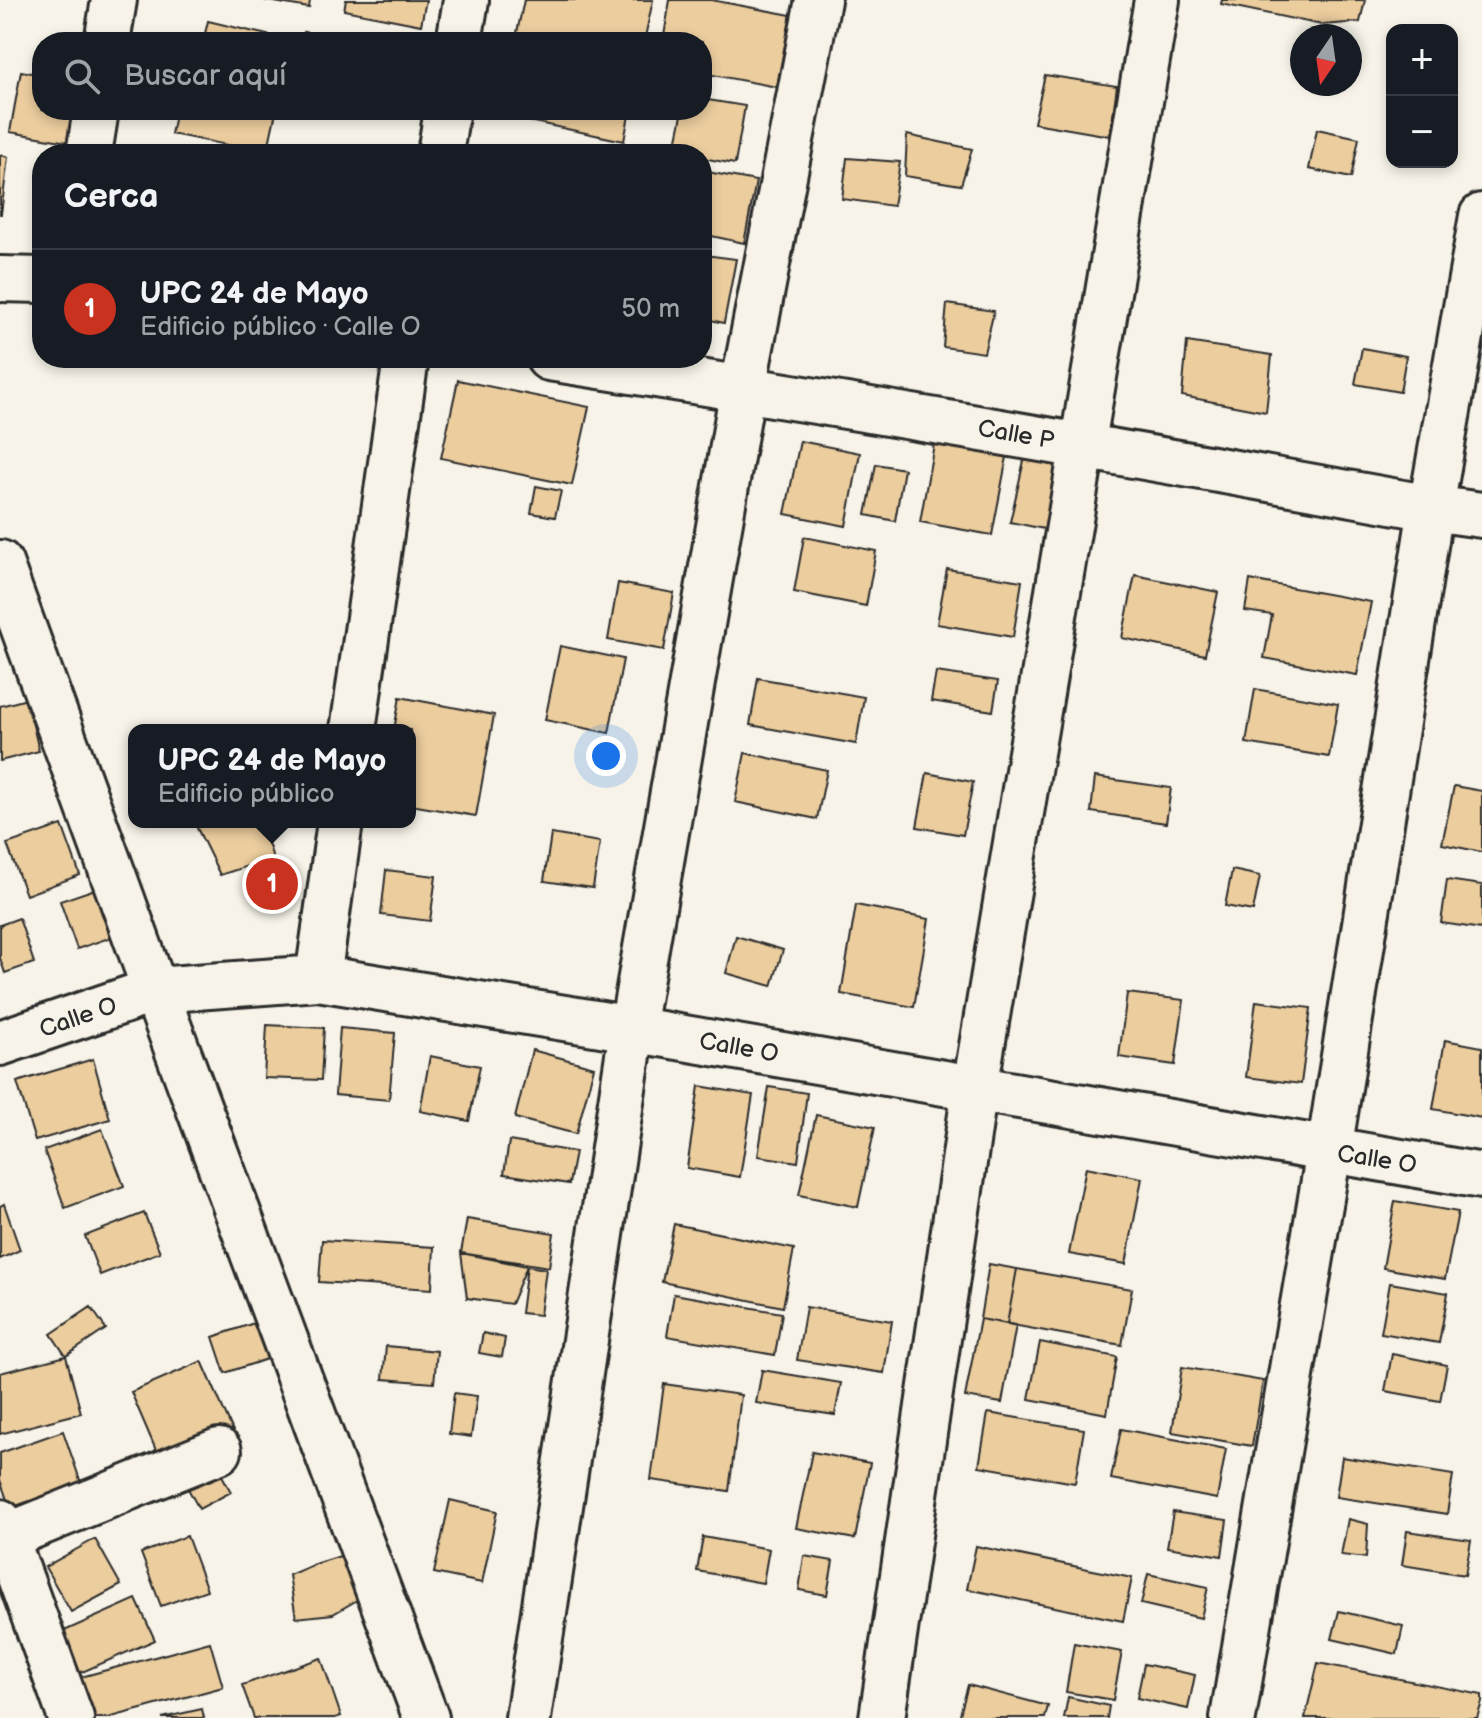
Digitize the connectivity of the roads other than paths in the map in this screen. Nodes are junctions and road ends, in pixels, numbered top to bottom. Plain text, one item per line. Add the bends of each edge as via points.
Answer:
1 (114, 0) edge
2 (466, 0) edge
3 (818, 0) edge
4 (1157, 0) edge
5 (109, 32) edge
6 (461, 32) edge
7 (94, 120) edge
8 (445, 120) edge
9 (91, 144) edge
10 (442, 144) edge
11 (1482, 216) edge
12 (0, 279) edge
13 (32, 280) edge
14 (405, 368) edge
15 (614, 368) edge
16 (743, 388) junction
17 (1084, 445) junction
18 (1431, 508) junction
19 (1482, 515) edge
20 (0, 563) edge
21 (354, 724) edge
22 (339, 828) edge
23 (318, 978) junction
24 (155, 990) junction
25 (632, 1029) junction
26 (0, 1043) edge
27 (975, 1088) junction
28 (1329, 1151) junction
29 (1482, 1176) edge
30 (219, 1451) dead end
31 (3, 1529) edge
32 (71, 1718) edge
33 (426, 1718) edge
34 (528, 1718) edge
35 (882, 1718) edge
36 (1233, 1718) edge

1 - 5 street
2 - 6 street
3 - 16 street
4 - 17 street
7 - 9 street
8 - 10 street
11 - 18 street
12 - 13 street
14 - 21 street
15 - 16 street, Calle P
16 - 17 street, Calle P
16 - 25 street
17 - 18 street, Calle P
17 - 27 street
18 - 19 street, Calle P
18 - 28 street
20 - 24 street
22 - 23 street
23 - 24 street, Calle O
23 - 25 street, Calle O
24 - 26 street, Calle O
24 - 33 street
25 - 27 street, Calle O
25 - 34 street
27 - 28 street, Calle O
27 - 35 street
28 - 29 street, Calle O
28 - 36 street
30 - 31 street
31 - 32 street

